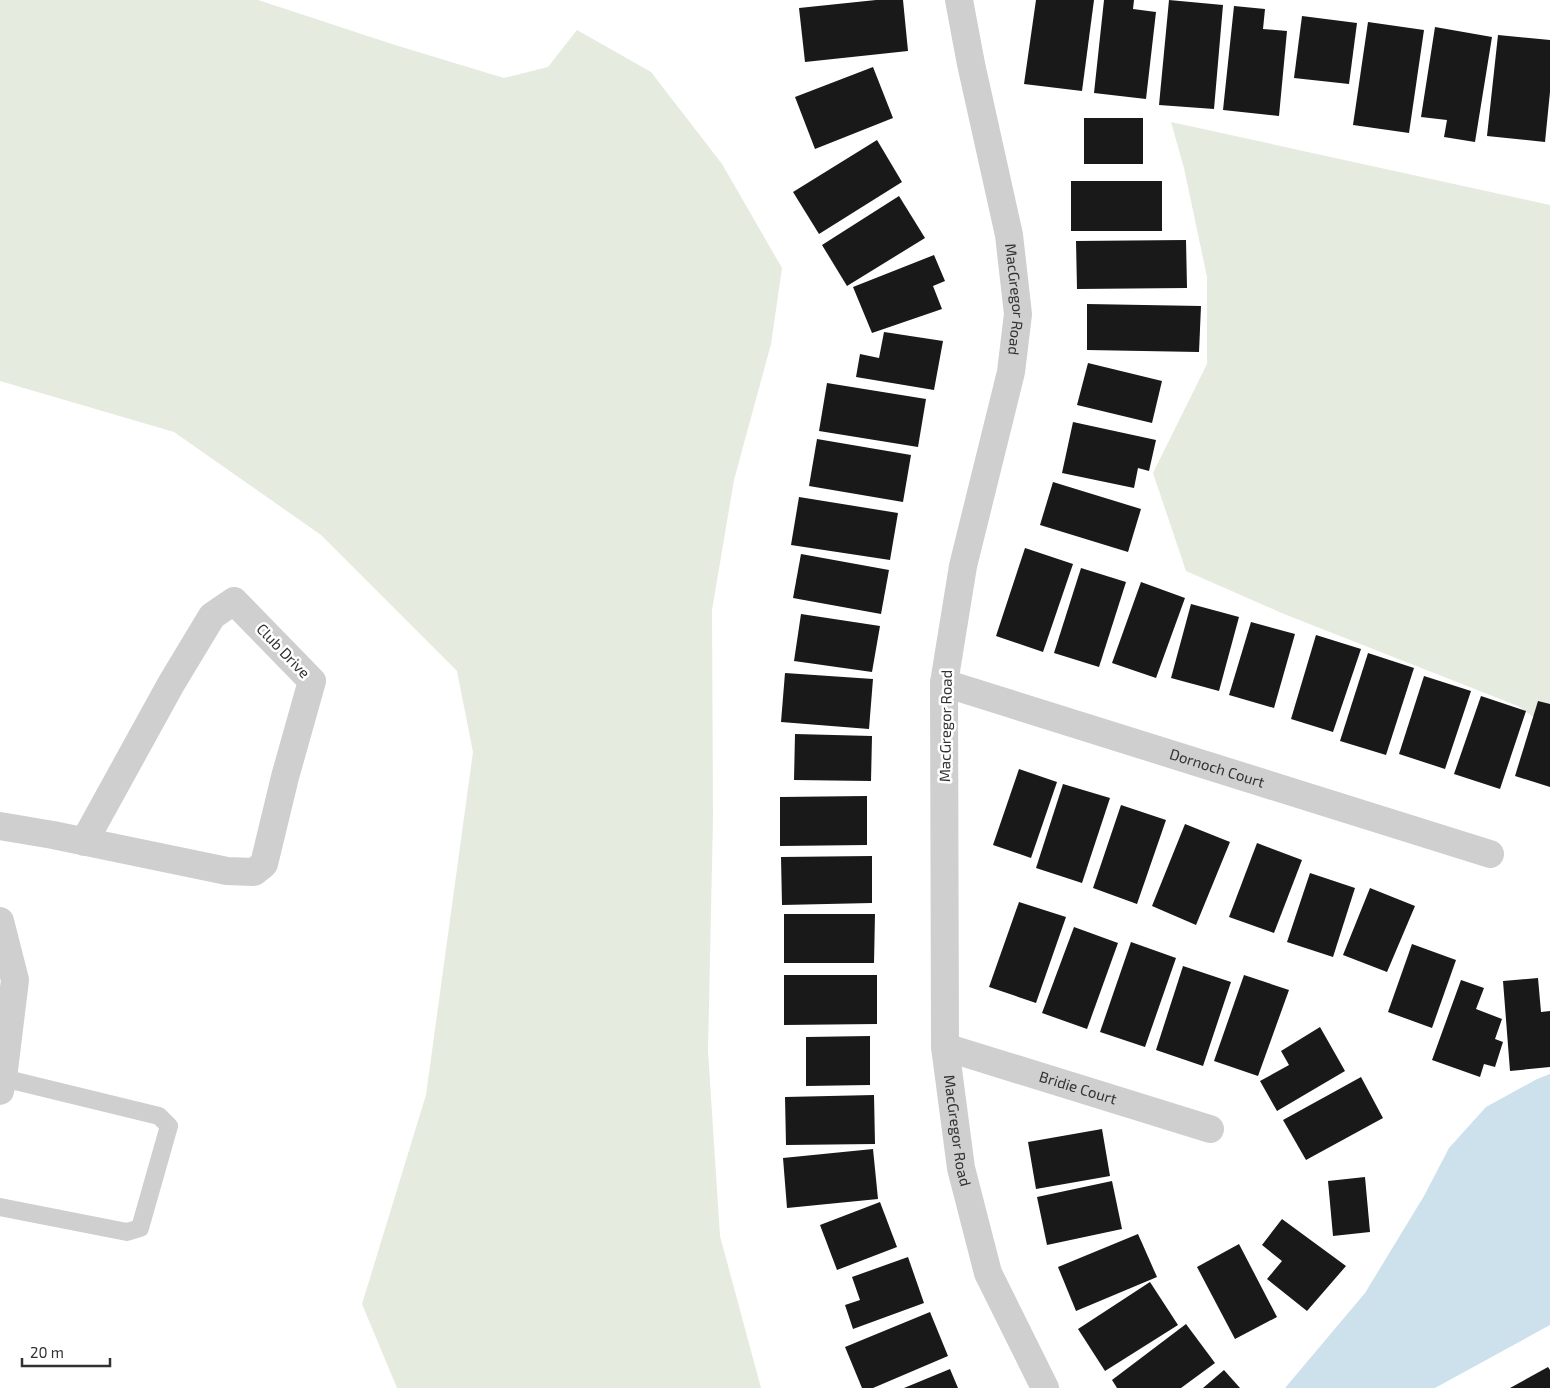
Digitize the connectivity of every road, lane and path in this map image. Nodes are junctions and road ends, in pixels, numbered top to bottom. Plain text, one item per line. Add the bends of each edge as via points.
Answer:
1 (959, 0) edge
2 (944, 683) junction
3 (0, 826) edge
4 (84, 842) junction
5 (1490, 854) dead end
6 (0, 921) edge
7 (4, 952) edge
8 (945, 1047) junction
9 (2, 1084) edge
10 (1210, 1130) dead end
11 (0, 1206) edge
12 (1045, 1388) edge

1 - 2 street, MacGregor Road via 1009,236 1018,314 1011,372 963,566
2 - 5 street, Dornoch Court
2 - 8 street, MacGregor Road
3 - 4 street, Club Drive
4 - 4 street, Club Drive via 227,871 254,872 264,864 312,681 234,601 212,616
6 - 7 street
7 - 9 street via 14,980
8 - 10 street, Bridie Court
8 - 12 street, MacGregor Road via 961,1168 988,1273
9 - 11 lane via 160,1116 170,1126 140,1228 127,1232

